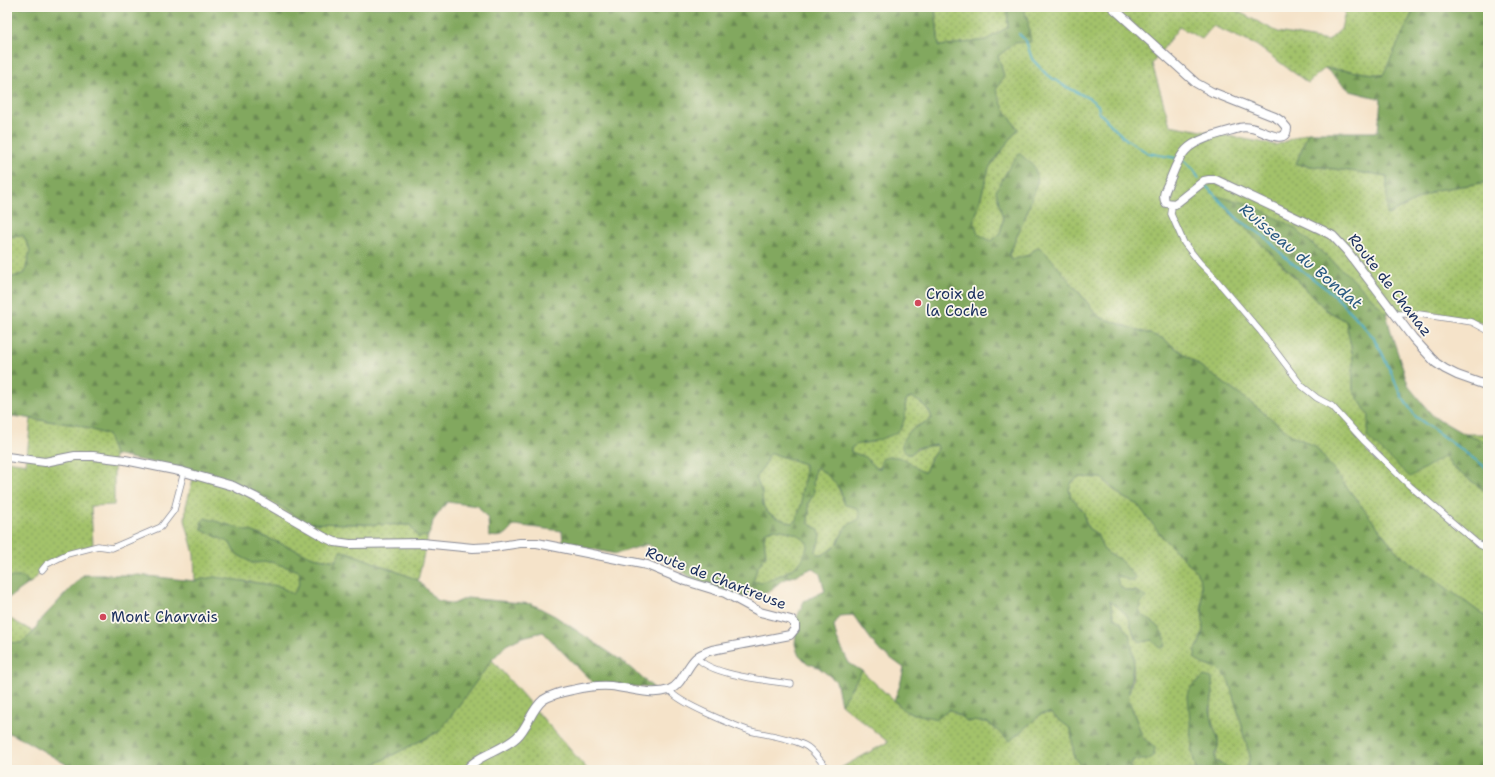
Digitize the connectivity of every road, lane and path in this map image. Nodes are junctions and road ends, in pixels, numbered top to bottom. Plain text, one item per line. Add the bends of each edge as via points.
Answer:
1 (1112, 7) edge
2 (1175, 204) junction
3 (1394, 314) junction
4 (1487, 330) edge
5 (1488, 386) edge
6 (7, 457) edge
7 (184, 472) junction
8 (1488, 549) edge
9 (42, 570) dead end
10 (697, 657) junction
11 (791, 684) dead end
12 (670, 690) junction
13 (7, 768) edge
14 (10, 770) edge
15 (466, 770) edge
16 (830, 770) edge

1 - 2 street via 1196,83 1274,117 1287,128 1282,137 1244,127 1194,143 1177,163 1165,192 1166,203
2 - 3 street, Route de Chanaz via 1204,182 1216,180 1322,230 1333,236 1347,251
2 - 8 street via 1171,214 1184,243 1261,332 1302,386 1332,406 1410,486 1478,544
3 - 4 street via 1418,314 1472,322
3 - 5 street, Route de Chanaz via 1436,363 1457,375
6 - 7 street, Route de Chartreuse via 45,462 89,455
7 - 9 street via 174,510 161,527 112,548 98,546 67,554 47,564
7 - 10 street, Route de Chartreuse via 233,486 335,542 422,543 473,548 537,543 647,565 725,593 760,612 791,620 795,626 794,632 790,635 712,650
10 - 11 street via 706,665 728,673
10 - 12 street, Route de Chartreuse
12 - 15 street via 653,692 602,686 554,694 540,704 517,737 473,763
12 - 16 street via 674,696 709,714 749,730 805,745
13 - 14 street

